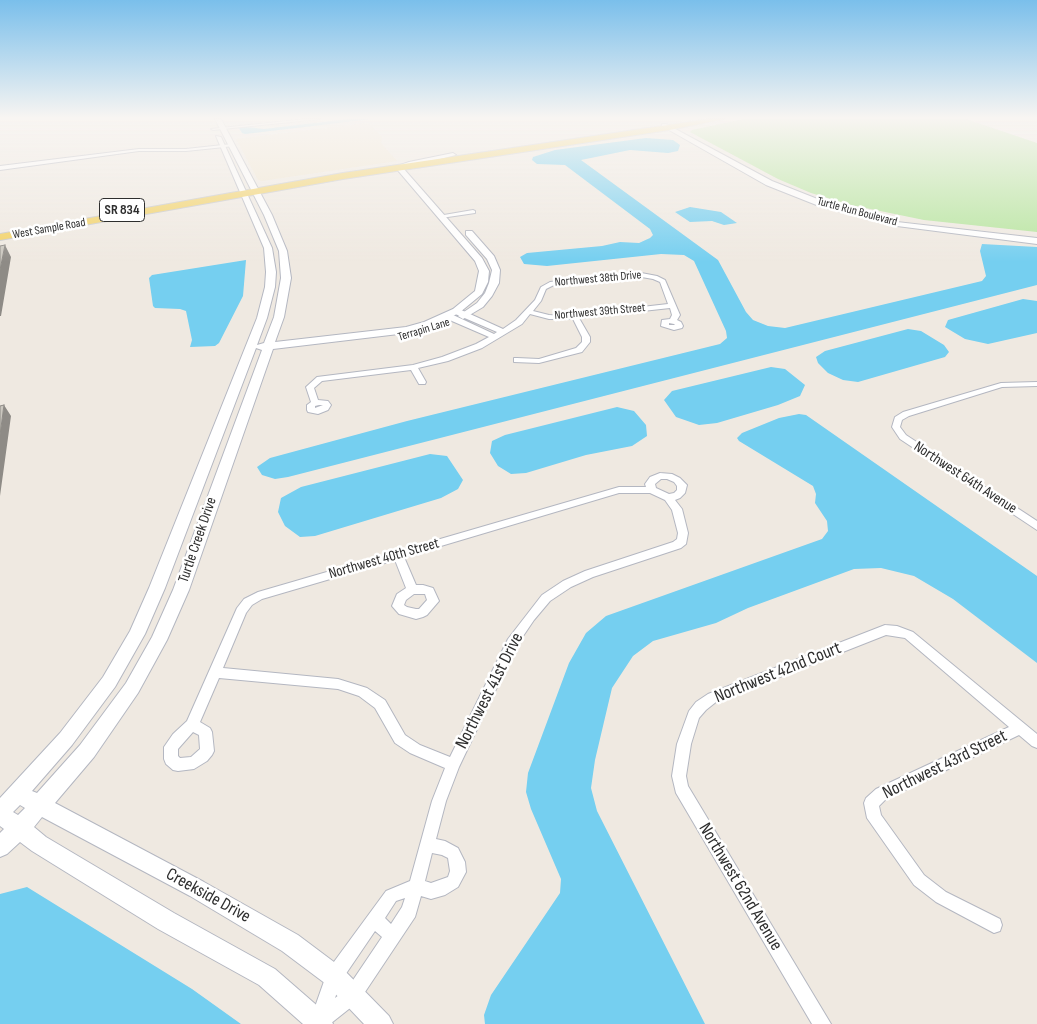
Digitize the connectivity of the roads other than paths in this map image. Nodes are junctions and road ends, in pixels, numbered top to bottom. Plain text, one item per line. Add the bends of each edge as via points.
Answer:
1 (231, 167) edge
2 (243, 167) edge
3 (374, 167) edge
4 (398, 167) joint
5 (411, 167) edge
6 (740, 167) edge
7 (747, 167) edge
8 (254, 189) junction
9 (242, 191) junction
10 (472, 211) dead end
11 (448, 215) junction
12 (0, 231) edge
13 (0, 237) edge
14 (1037, 237) edge
15 (1037, 241) edge
16 (282, 245) junction
17 (268, 248) junction
18 (270, 287) junction
19 (284, 291) junction
20 (672, 306) junction
21 (529, 312) junction
22 (457, 316) junction
23 (574, 317) junction
24 (673, 321) dead end
25 (504, 332) junction
26 (388, 334) junction
27 (496, 337) junction
28 (349, 345) junction
29 (266, 350) junction
30 (249, 352) junction
31 (517, 360) dead end
32 (413, 367) junction
33 (422, 382) dead end
34 (1037, 384) edge
35 (315, 402) dead end
36 (652, 490) junction
37 (668, 498) junction
38 (190, 499) junction
39 (211, 502) junction
40 (1037, 525) edge
41 (398, 555) junction
42 (412, 590) dead end
43 (215, 672) junction
44 (192, 725) dead end
45 (1020, 728) junction
46 (1037, 742) edge
47 (684, 744) joint
48 (453, 764) junction
49 (18, 793) junction
50 (40, 805) junction
51 (0, 813) edge
52 (19, 829) junction
53 (427, 844) junction
54 (0, 847) edge
55 (415, 886) junction
56 (374, 920) junction
57 (994, 925) dead end
58 (392, 935) junction
59 (334, 976) junction
60 (353, 995) junction
61 (320, 1023) edge
62 (382, 1024) edge
63 (822, 1024) edge

1 - 9 street
2 - 8 street
3 - 8 main road, West Sample Road / SR 834
4 - 8 main road, West Sample Road / SR 834
4 - 11 street, Terrapin Lane
5 - 11 street, Terrapin Lane
6 - 15 street, Turtle Run Boulevard via 770,184 822,204 897,224
7 - 14 street, Turtle Run Boulevard via 780,184 830,202 893,218
8 - 9 main road, West Sample Road / SR 834
8 - 16 street, Turtle Creek Drive
9 - 12 main road, West Sample Road / SR 834
9 - 13 main road, West Sample Road / SR 834
9 - 17 street, Turtle Creek Drive
10 - 11 street
11 - 22 street, Terrapin Lane via 491,258 496,270 489,294 480,305
16 - 17 street
16 - 19 street, Turtle Creek Drive via 286,267
17 - 18 street, Turtle Creek Drive
18 - 19 street
18 - 30 street, Turtle Creek Drive
19 - 29 street, Turtle Creek Drive via 279,317
20 - 21 street, Northwest 38th Drive via 663,281 636,274 552,283 543,288
20 - 23 street, Northwest 39th Street
20 - 24 street via 676,315
21 - 23 street, Northwest 39th Street via 549,317
21 - 25 street, Northwest 38th Drive
22 - 25 street
22 - 26 street, Terrapin Lane
22 - 27 street
22 - 28 street, Terrapin Lane via 412,336
23 - 31 street via 586,337 579,350 538,361
25 - 27 street, Northwest 38th Drive
26 - 28 street via 380,339
26 - 29 street, Terrapin Lane
27 - 32 street, Northwest 38th Drive via 463,353
28 - 29 street, Terrapin Lane
29 - 30 street, Terrapin Lane
29 - 39 street, Turtle Creek Drive
30 - 38 street, Turtle Creek Drive
32 - 33 street
32 - 35 street, Northwest 38th Drive via 320,379 310,387
34 - 40 street, Northwest 64th Avenue via 1001,385 944,402 906,414 898,419 896,427 903,437
36 - 37 street
36 - 37 street via 650,484 660,476 678,480 682,491
36 - 41 street, Northwest 40th Street via 619,490
37 - 48 street, Northwest 41st Drive via 677,509 682,541 670,548 589,574 546,598 512,642
38 - 39 street
38 - 49 street, Turtle Creek Drive via 137,634 109,682 66,739
39 - 50 street, Turtle Creek Drive via 171,616 145,666 86,750
41 - 42 street
41 - 43 street, Northwest 40th Street via 258,596 248,602
43 - 44 street, Northwest 40th Street
43 - 48 street via 338,684 363,692 380,704 400,738 415,749
45 - 46 street
45 - 47 street, Northwest 42nd Court via 909,635 885,630 712,698 694,715
45 - 57 street, Northwest 43rd Street via 881,794 871,803 874,818 919,880 941,898
47 - 63 street, Northwest 62nd Avenue via 679,776 681,788
48 - 53 street, Northwest 41st Drive
49 - 50 street, Creekside Drive
49 - 51 street, Turtle Creek Drive
50 - 52 street, Turtle Creek Drive
50 - 59 street, Creekside Drive via 290,943
51 - 52 street
52 - 54 street, Turtle Creek Drive
52 - 61 street via 166,921 267,977
53 - 55 street, Northwest 41st Drive
53 - 55 street via 453,853 458,862 458,872 454,882 445,887 431,891
55 - 56 street via 391,896
55 - 58 street, Northwest 41st Drive via 409,911
56 - 58 street
56 - 59 street
58 - 60 street, Northwest 41st Drive
59 - 60 street, Creekside Drive
59 - 61 street
60 - 61 street, Northwest 41st Drive
60 - 62 street, Creekside Drive

